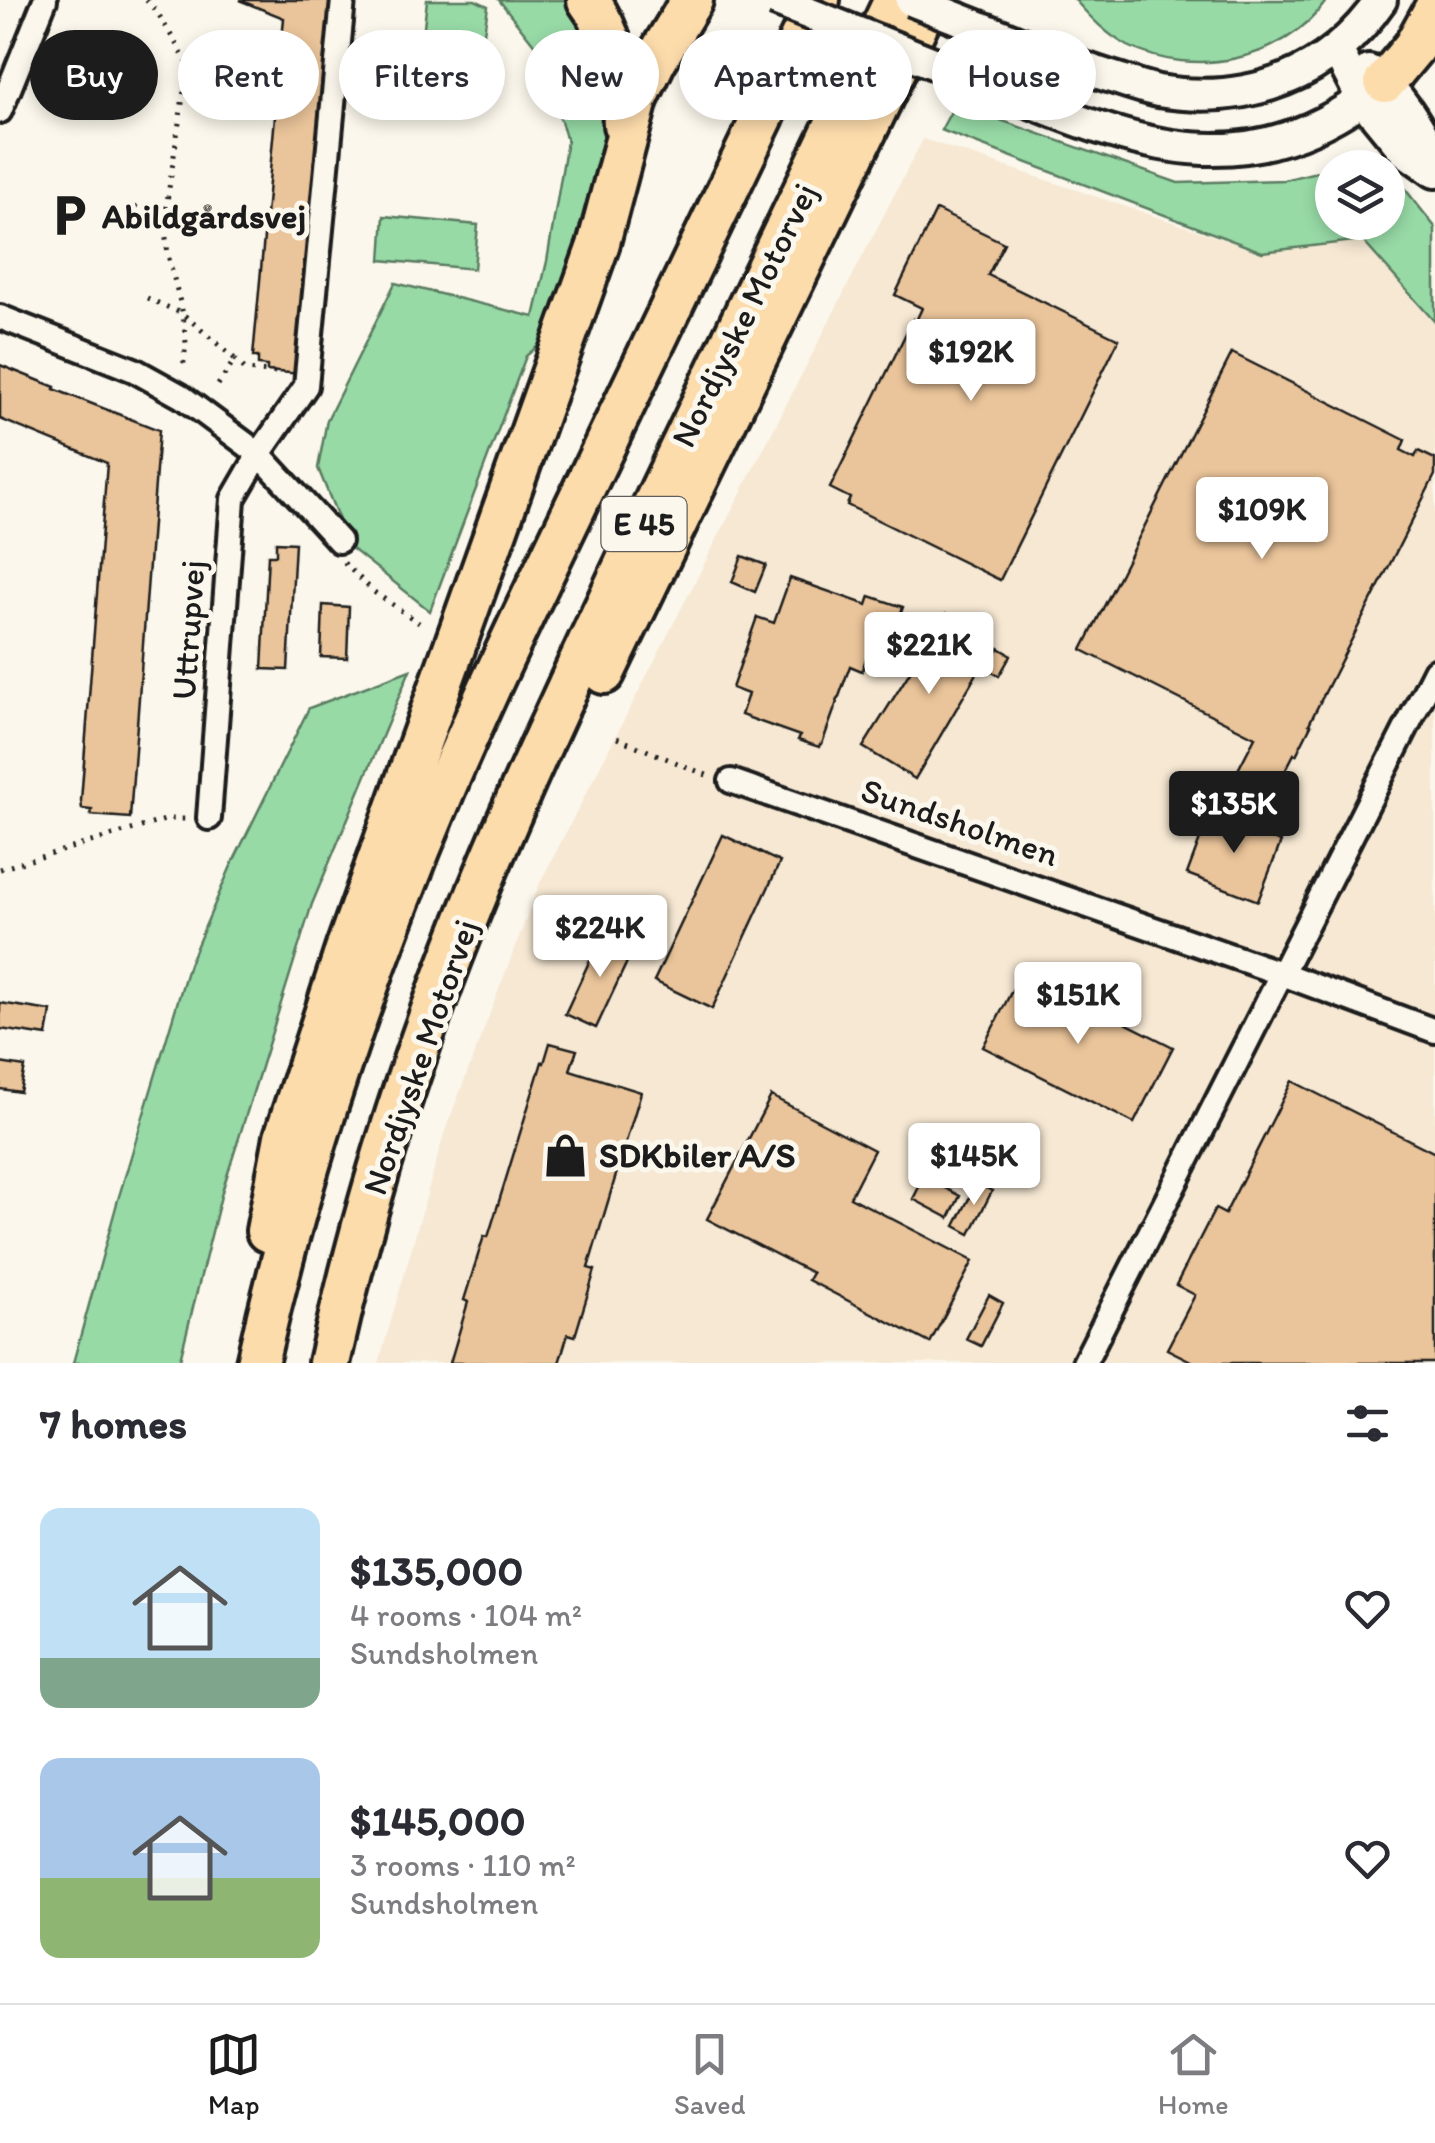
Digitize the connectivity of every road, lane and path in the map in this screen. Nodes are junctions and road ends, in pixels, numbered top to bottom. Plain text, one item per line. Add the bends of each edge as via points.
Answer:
1 (45, 0) edge
2 (146, 0) edge
3 (343, 0) edge
4 (588, 0) edge
5 (692, 0) edge
6 (775, 0) edge
7 (819, 0) edge
8 (895, 0) edge
9 (911, 0) edge
10 (929, 0) edge
11 (1380, 0) edge
12 (1435, 9) edge
13 (1337, 50) junction
14 (1374, 91) junction
15 (0, 112) edge
16 (624, 144) junction
17 (1435, 159) edge
18 (1435, 172) edge
19 (135, 207) dead end
20 (164, 221) junction
21 (147, 298) dead end
22 (183, 314) junction
23 (0, 317) edge
24 (235, 359) junction
25 (306, 375) junction
26 (174, 393) junction
27 (202, 411) junction
28 (259, 454) junction
29 (339, 541) joint
30 (419, 623) dead end
31 (1435, 671) edge
32 (618, 738) dead end
33 (732, 781) joint
34 (209, 818) joint
35 (0, 869) edge
36 (1280, 973) junction
37 (1435, 1031) edge
38 (415, 1058) junction
39 (248, 1363) edge
40 (257, 1363) edge
41 (329, 1363) edge
42 (1084, 1363) edge

1 - 15 street
2 - 20 path via 188,64
3 - 25 street, Uttrupvej
4 - 16 highway via 618,66
5 - 16 highway via 655,60
6 - 14 street, bridge via 1088,126 1188,149 1280,140 1326,123
7 - 40 highway, Nordjyske Motorvej / E 45 via 444,790 375,963
8 - 38 highway, Nordjyske Motorvej / E 45 via 548,727
9 - 13 street, bridge via 1074,66 1157,90 1241,93 1277,84
10 - 38 highway
11 - 13 street
12 - 14 highway via 1414,47
13 - 14 street
14 - 17 street via 1423,135
14 - 18 street via 1404,150
16 - 39 highway via 598,246 285,1138
19 - 20 path
20 - 22 path
21 - 22 path
22 - 24 path
22 - 26 path via 185,363
23 - 26 street via 134,370
24 - 25 path via 246,370
24 - 27 path
25 - 28 street, Uttrupvej via 306,386
26 - 27 street
27 - 28 street
28 - 29 street
28 - 34 street, Uttrupvej via 233,499
29 - 30 path via 342,561
31 - 36 street
32 - 33 path
33 - 36 street, Sundsholmen
34 - 35 path via 168,819
36 - 37 street, Sundsholmen
36 - 42 street
38 - 41 highway, Nordjyske Motorvej / E 45

